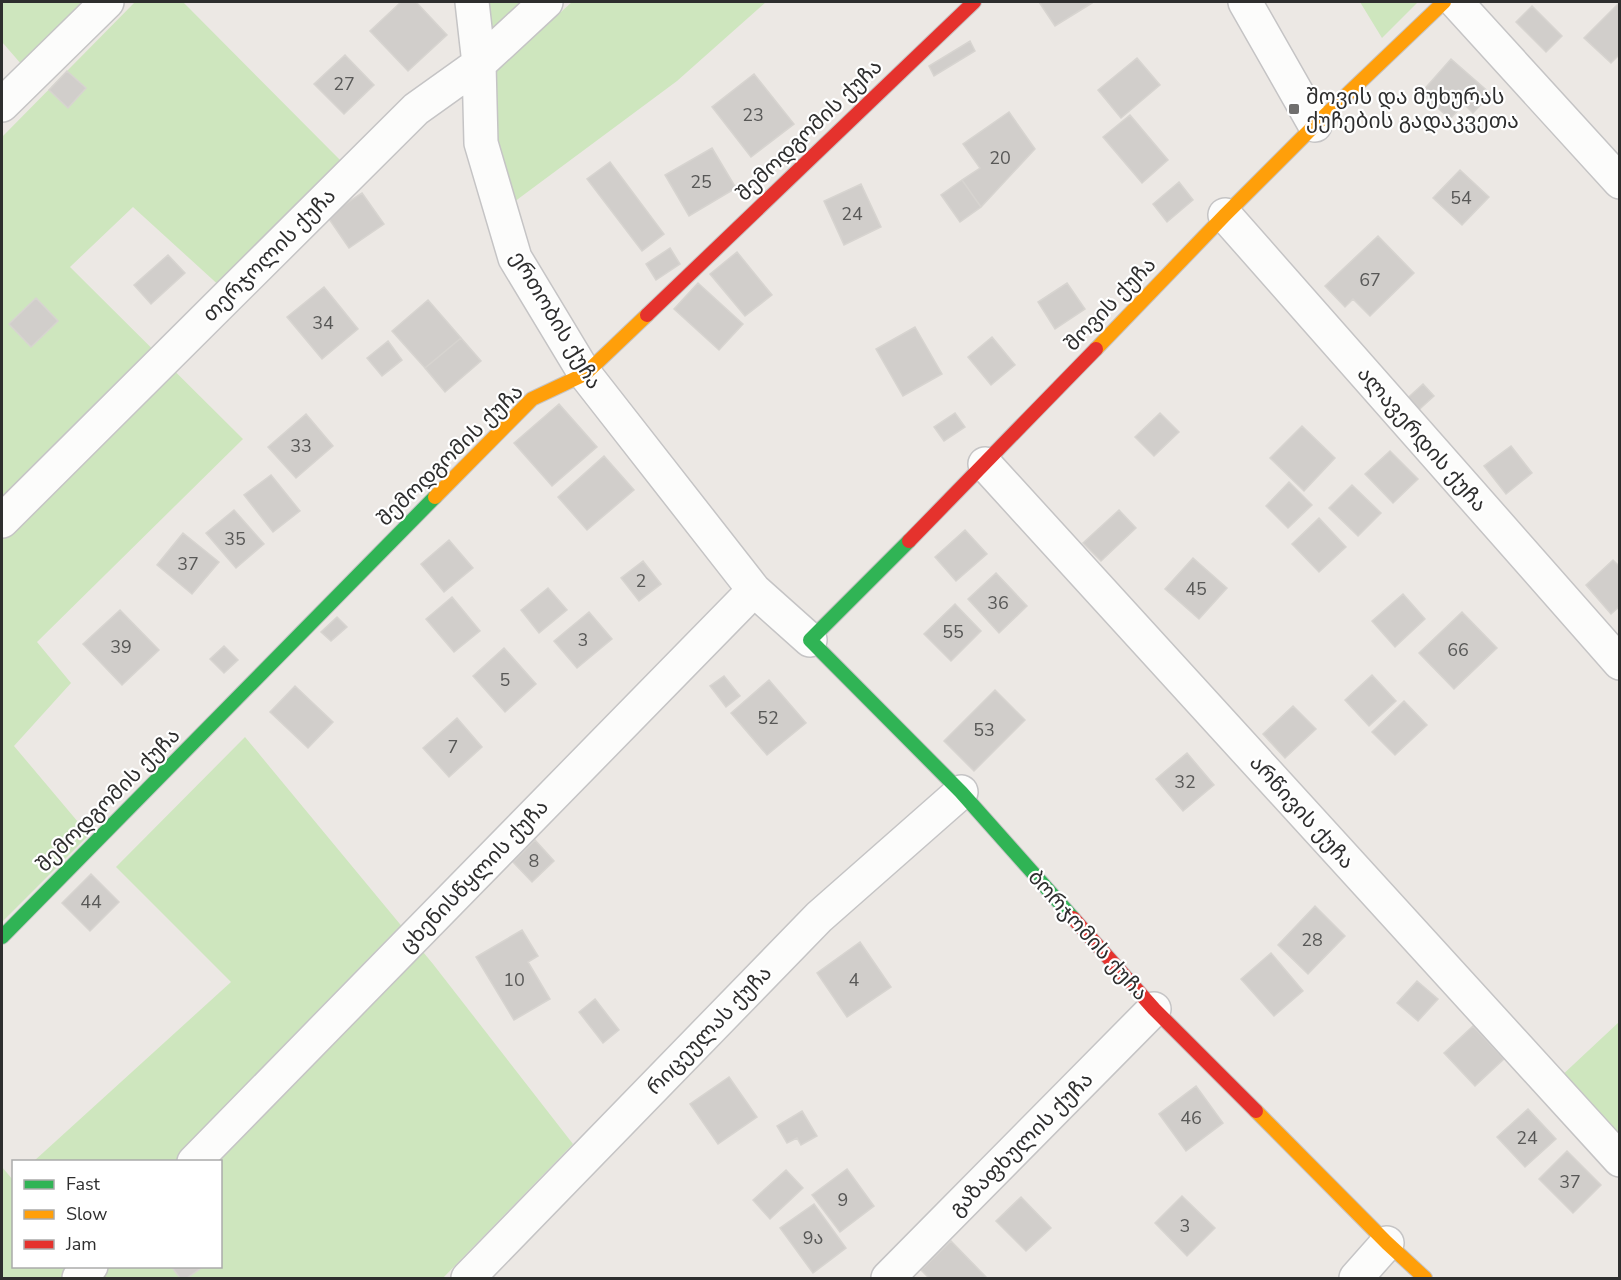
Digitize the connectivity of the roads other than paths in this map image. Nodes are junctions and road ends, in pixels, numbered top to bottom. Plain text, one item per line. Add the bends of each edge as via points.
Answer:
1 (107, 2) edge
2 (472, 2) edge
3 (546, 2) edge
4 (974, 2) edge
5 (1245, 2) edge
6 (1444, 2) edge
7 (1456, 2) edge
8 (478, 64) junction
9 (2, 105) edge
10 (1315, 125) junction
11 (1620, 182) edge
12 (1225, 215) junction
13 (585, 374) junction
14 (985, 464) junction
15 (2, 521) edge
16 (754, 590) junction
17 (810, 640) junction
18 (1620, 663) edge
19 (961, 792) junction
20 (2, 937) edge
21 (1154, 1009) junction
22 (195, 1160) edge
23 (1620, 1160) edge
24 (1387, 1243) junction
25 (468, 1278) edge
26 (888, 1278) edge
27 (1356, 1278) edge
28 (1425, 1278) edge

1 - 9 street
2 - 8 street, ერთობის ქუჩა
3 - 8 street, თერჯოლის ქუჩა
4 - 13 street, შემოდგომის ქუჩა
5 - 10 street
6 - 10 street, შოვის ქუჩა
7 - 11 street
8 - 13 street, ერთობის ქუჩა via 481,143 515,258
8 - 15 street, თერჯოლის ქუჩა via 416,109
10 - 12 street, შოვის ქუჩა
12 - 14 street, შოვის ქუჩა
12 - 18 street, ალავერდის ქუჩა
13 - 16 street, ერთობის ქუჩა
13 - 20 street, შემოდგომის ქუჩა via 532,399
14 - 17 street, შოვის ქუჩა
14 - 23 street, არწივის ქუჩა
16 - 17 street, ბორჯომის ქუჩა
16 - 22 street, ცხენისწყლის ქუჩა
17 - 19 street, ბორჯომის ქუჩა
19 - 21 street, ბორჯომის ქუჩა
19 - 25 street, რიცეულას ქუჩა via 819,917
21 - 24 street, ბორჯომის ქუჩა
21 - 26 street, გაზაფხულის ქუჩა
24 - 27 street
24 - 28 street, ბორჯომის ქუჩა

